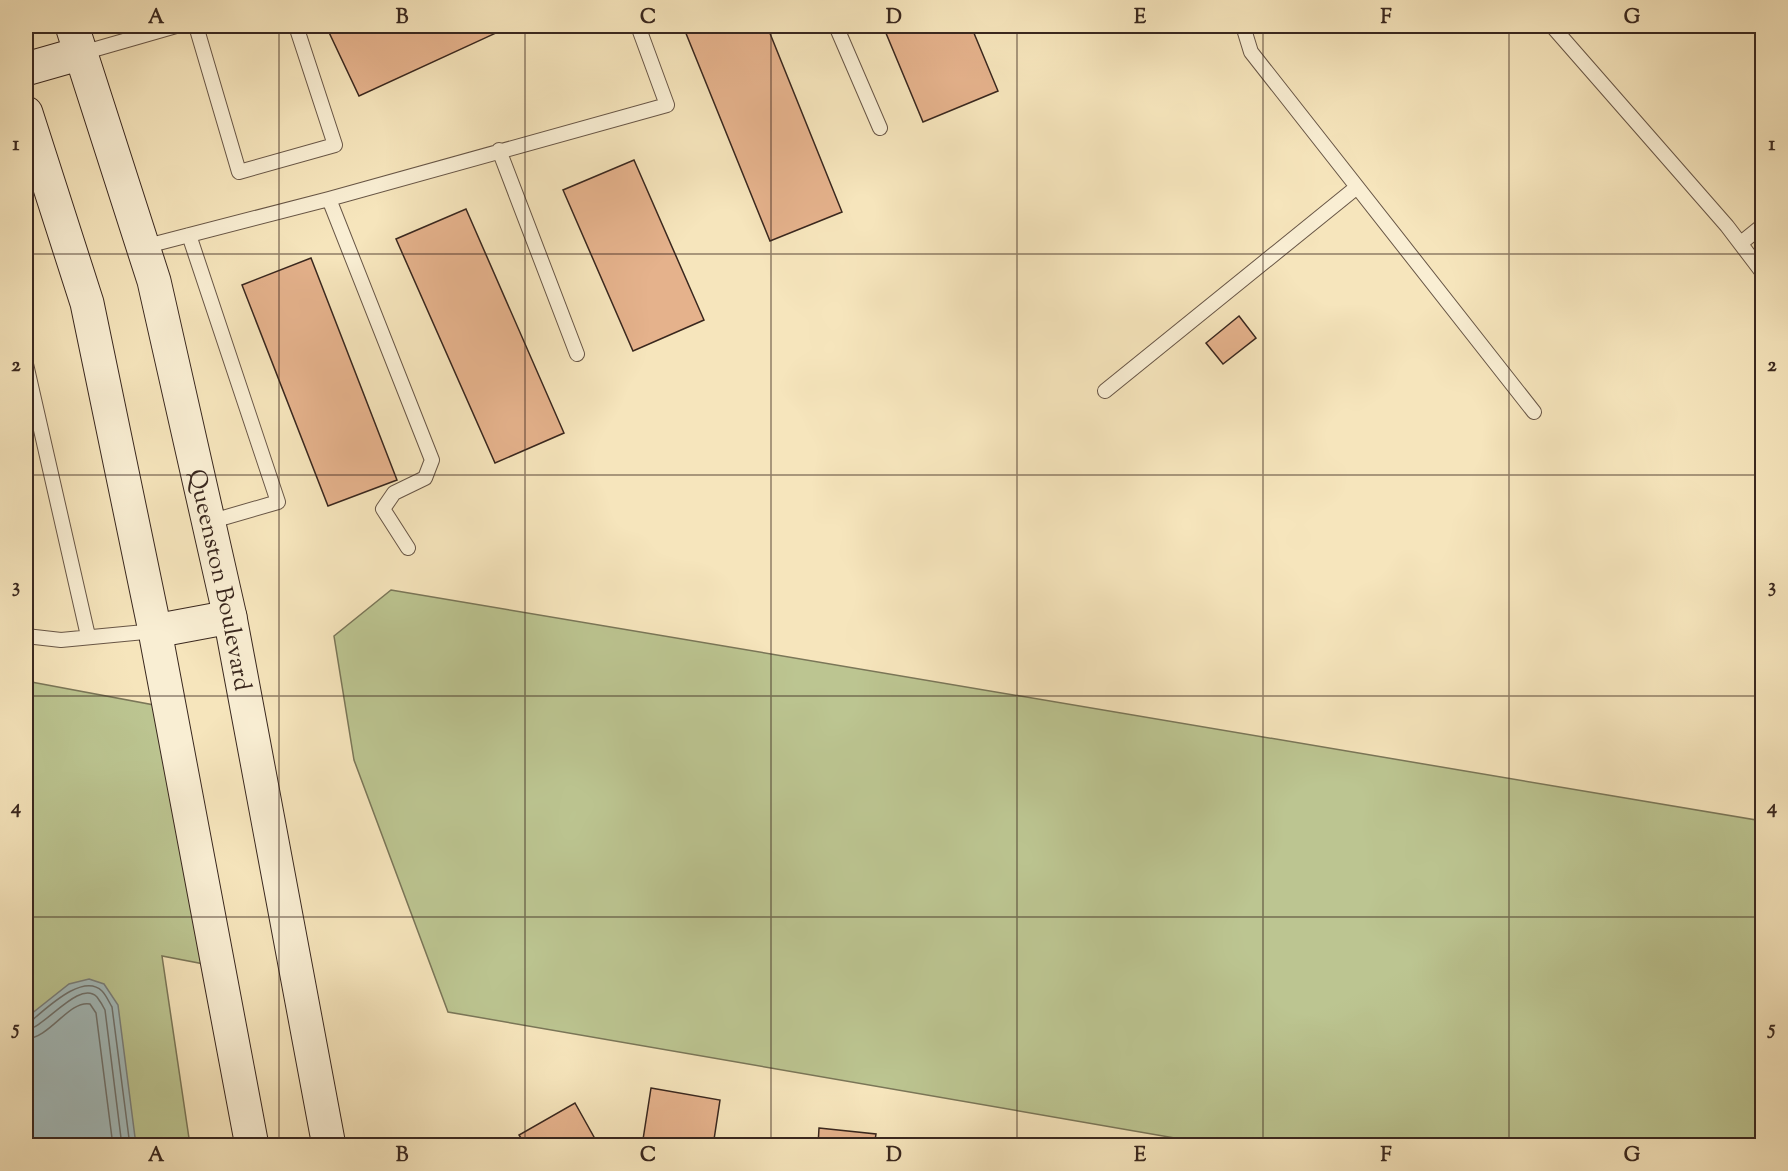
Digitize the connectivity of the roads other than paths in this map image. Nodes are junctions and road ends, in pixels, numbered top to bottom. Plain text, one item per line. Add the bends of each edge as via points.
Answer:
1 (176, 26) edge
2 (196, 26) edge
3 (296, 26) edge
4 (638, 26) edge
5 (836, 26) edge
6 (1244, 26) edge
7 (1552, 26) edge
8 (77, 39) edge
9 (26, 69) edge
10 (26, 113) edge
11 (880, 128) dead end
12 (499, 150) junction
13 (1357, 187) junction
14 (329, 199) junction
15 (1762, 226) edge
16 (189, 235) junction
17 (1741, 243) junction
18 (143, 247) junction
19 (1762, 272) edge
20 (578, 354) dead end
21 (26, 364) edge
22 (1105, 391) dead end
23 (1534, 412) dead end
24 (208, 522) junction
25 (408, 549) dead end
26 (230, 617) junction
27 (155, 631) junction
28 (26, 636) edge
29 (88, 636) junction
30 (252, 1146) edge
31 (329, 1146) edge

1 - 8 lane
2 - 3 lane via 239,172 335,145
4 - 12 lane via 667,105
5 - 11 lane
6 - 13 lane via 1251,52
7 - 17 lane
8 - 9 main road
8 - 18 main road, Queenston Boulevard
10 - 27 main road via 87,303
12 - 14 lane
12 - 20 lane
13 - 22 lane
13 - 23 lane
14 - 16 lane
14 - 25 lane via 432,460 424,478 394,494 383,509
15 - 17 lane
16 - 18 lane
16 - 24 lane via 278,502
17 - 19 lane
18 - 24 main road, Queenston Boulevard
21 - 29 lane
24 - 26 main road, Queenston Boulevard
26 - 27 main road
26 - 31 main road, Queenston Boulevard
27 - 29 lane
27 - 30 main road
28 - 29 lane via 61,640

